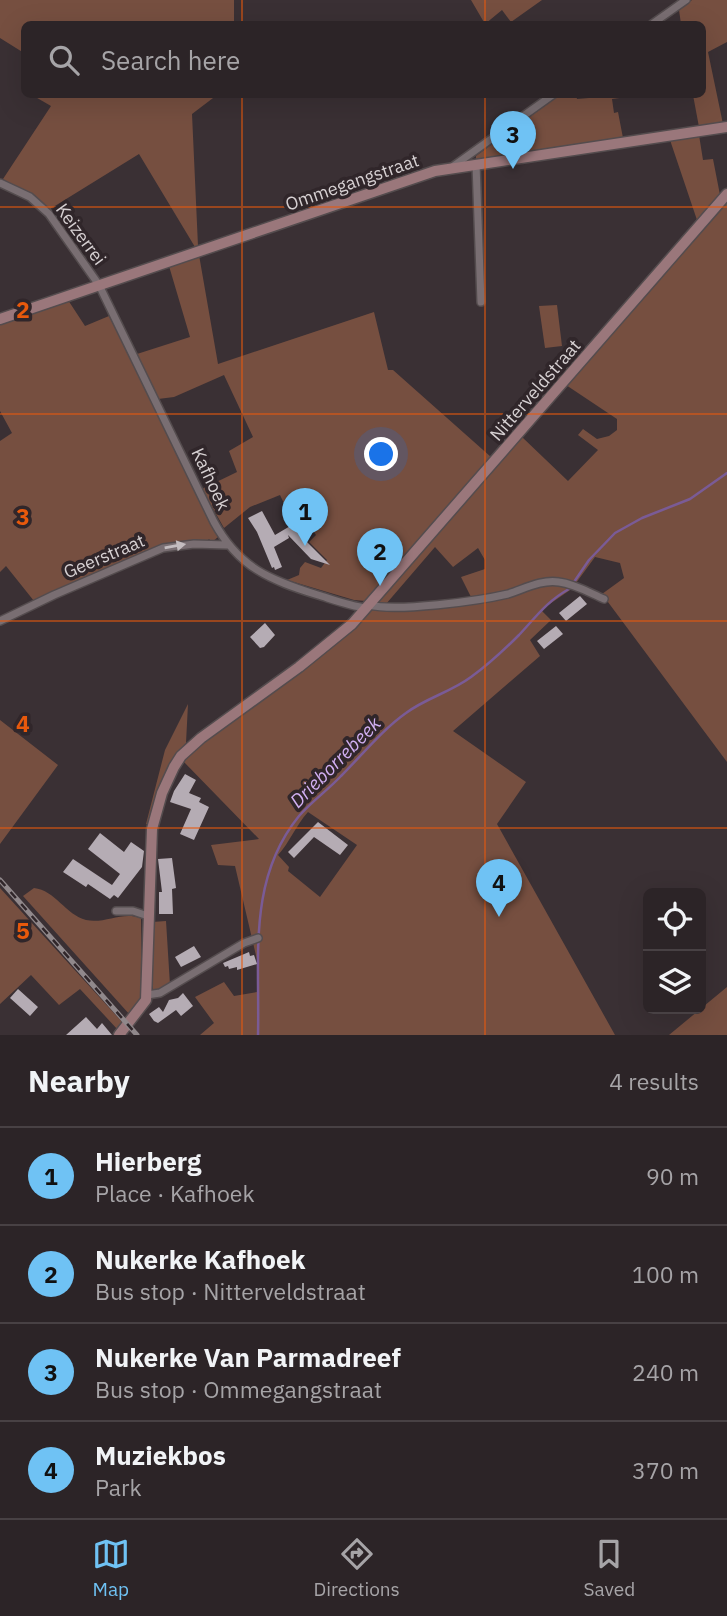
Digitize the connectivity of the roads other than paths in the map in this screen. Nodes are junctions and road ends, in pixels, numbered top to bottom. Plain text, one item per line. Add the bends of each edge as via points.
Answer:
1 (686, 0) edge
2 (656, 21) edge
3 (548, 98) edge
4 (727, 127) edge
5 (477, 164) junction
6 (451, 167) junction
7 (0, 183) edge
8 (727, 194) edge
9 (99, 285) junction
10 (481, 302) dead end
11 (0, 319) edge
12 (227, 545) junction
13 (604, 599) dead end
14 (368, 606) junction
15 (0, 621) edge
16 (116, 911) dead end
17 (149, 916) junction
18 (258, 938) dead end
19 (148, 995) junction
20 (119, 1035) edge

1 - 2 street
3 - 6 street
4 - 5 main road, Ommegangstraat
5 - 6 main road, Ommegangstraat
5 - 10 street
6 - 9 main road, Ommegangstraat
7 - 9 street, Keizerrei via 30,197 49,214
8 - 14 main road, Nitterveldstraat
9 - 11 main road, Ommegangstraat
9 - 12 street, Kafhoek
12 - 14 street, Kafhoek via 251,568 282,583 343,603
15 -> 12 street, Geerstraat via 163,548
13 - 14 street, Kafhoek via 550,581 481,599
14 - 17 main road, Nitterveldstraat via 334,639 181,756 162,793 152,829
16 - 17 street
17 - 19 main road, Nitterveldstraat
18 - 19 street via 160,993
19 - 20 main road

